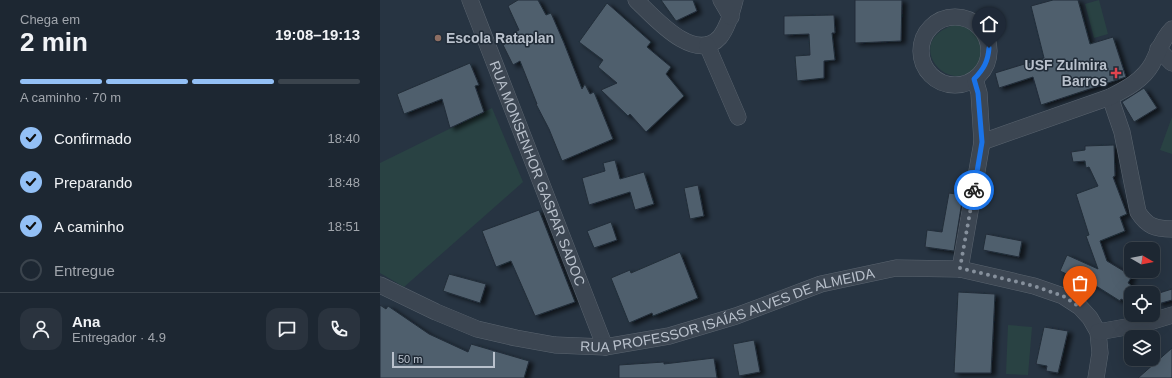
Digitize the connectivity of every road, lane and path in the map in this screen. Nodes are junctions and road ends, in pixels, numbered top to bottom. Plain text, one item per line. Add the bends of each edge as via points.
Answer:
1 (470, 0) edge
2 (636, 0) edge
3 (720, 0) edge
4 (735, 0) edge
5 (731, 17) junction
6 (1172, 29) edge
7 (707, 45) junction
8 (1158, 49) junction
9 (1172, 63) edge
10 (974, 79) junction
11 (1110, 97) junction
12 (738, 117) dead end
13 (982, 142) junction
14 (1172, 230) edge
15 (960, 268) junction
16 (380, 285) edge
17 (1172, 315) edge
18 (1098, 332) junction
19 (604, 347) junction
20 (1096, 378) edge

1 - 19 street, RUA MONSENHOR GASPAR SADOC
2 - 7 street via 679,38 690,44
3 - 5 street
4 - 5 street
5 - 7 street via 721,36
6 - 8 street
7 - 12 street
8 - 9 street
8 - 11 street via 1143,77
10 - 10 street via 988,60 986,36 970,20 946,18 936,23 927,31 922,42 924,65 931,75 941,82 952,85 964,84
10 - 13 street via 978,93
11 - 13 street
11 - 14 street via 1122,132 1138,212 1144,221 1153,227
13 - 15 street
15 - 18 street, RUA PROFESSOR ISAÍAS ALVES DE ALMEIDA via 1034,286 1063,296 1080,307
15 - 19 street, RUA PROFESSOR ISAÍAS ALVES DE ALMEIDA via 896,268 821,284 736,316 669,336
16 - 19 street, RUA PROFESSOR ISAÍAS ALVES DE ALMEIDA via 477,329 555,345
17 - 18 street via 1143,324
18 - 20 street via 1100,353

